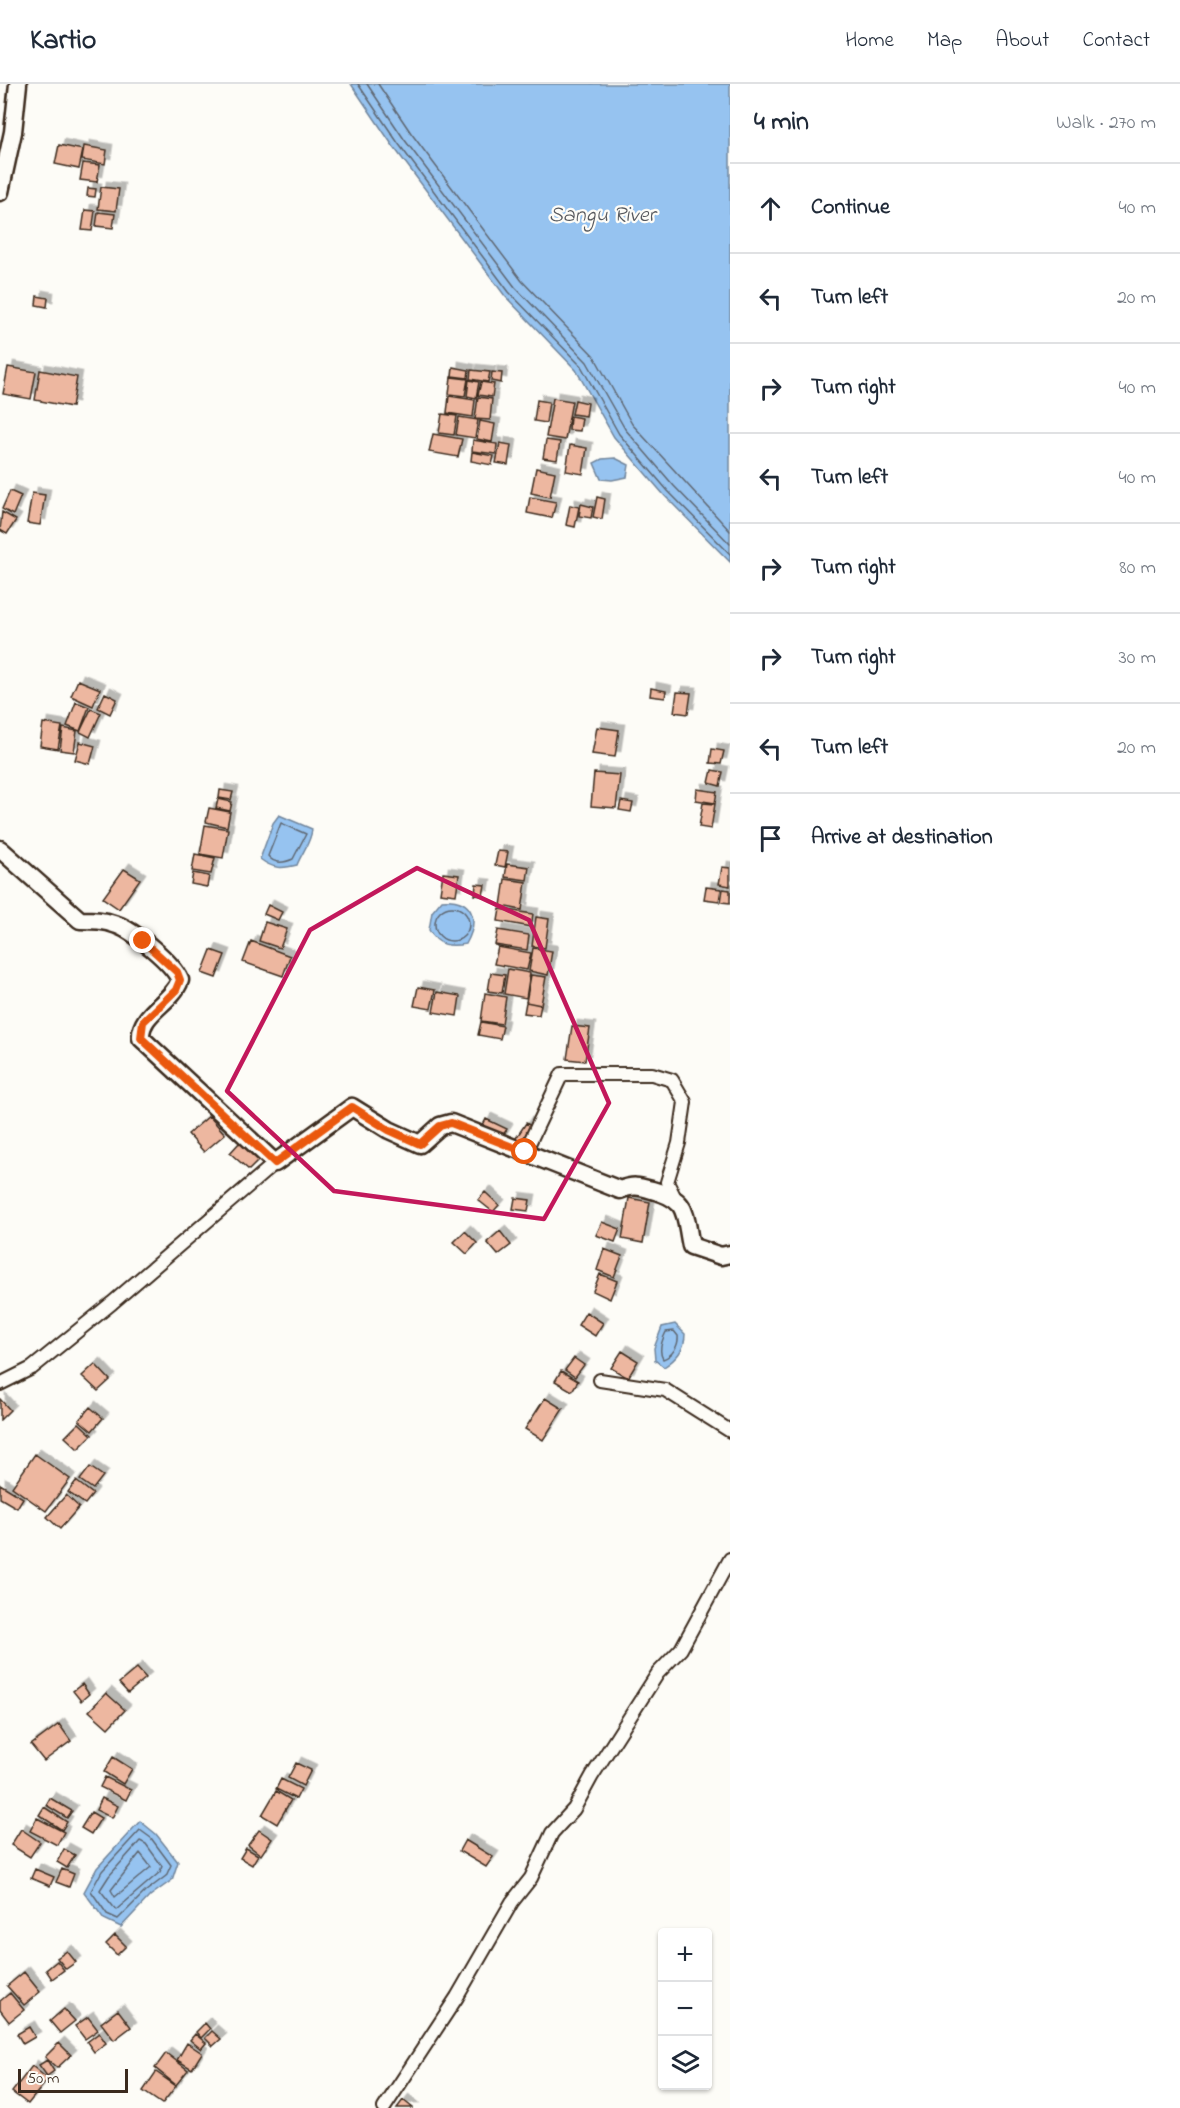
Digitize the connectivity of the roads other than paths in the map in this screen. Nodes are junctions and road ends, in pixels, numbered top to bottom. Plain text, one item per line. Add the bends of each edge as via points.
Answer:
1 (18, 84) edge
2 (0, 192) edge
3 (0, 849) edge
4 (525, 1152) junction
5 (275, 1163) junction
6 (674, 1196) junction
7 (730, 1254) edge
8 (600, 1380) dead end
9 (0, 1384) edge
10 (730, 1431) edge
11 (730, 1558) edge
12 (384, 2108) edge

1 - 2 main road
3 - 5 main road via 80,920 118,925 143,941 177,972 180,980 176,990 143,1022 141,1038
4 - 5 main road via 451,1123 440,1126 420,1144 352,1107
4 - 6 main road via 620,1190 632,1185
4 - 6 street via 562,1074 652,1074 672,1080 685,1102 679,1143 667,1182
5 - 9 street via 41,1361
6 - 7 main road via 683,1207 691,1246 721,1256
8 - 10 street via 665,1390
11 - 12 street via 681,1649 658,1673 574,1809 552,1833 531,1878 512,1902 457,1997

